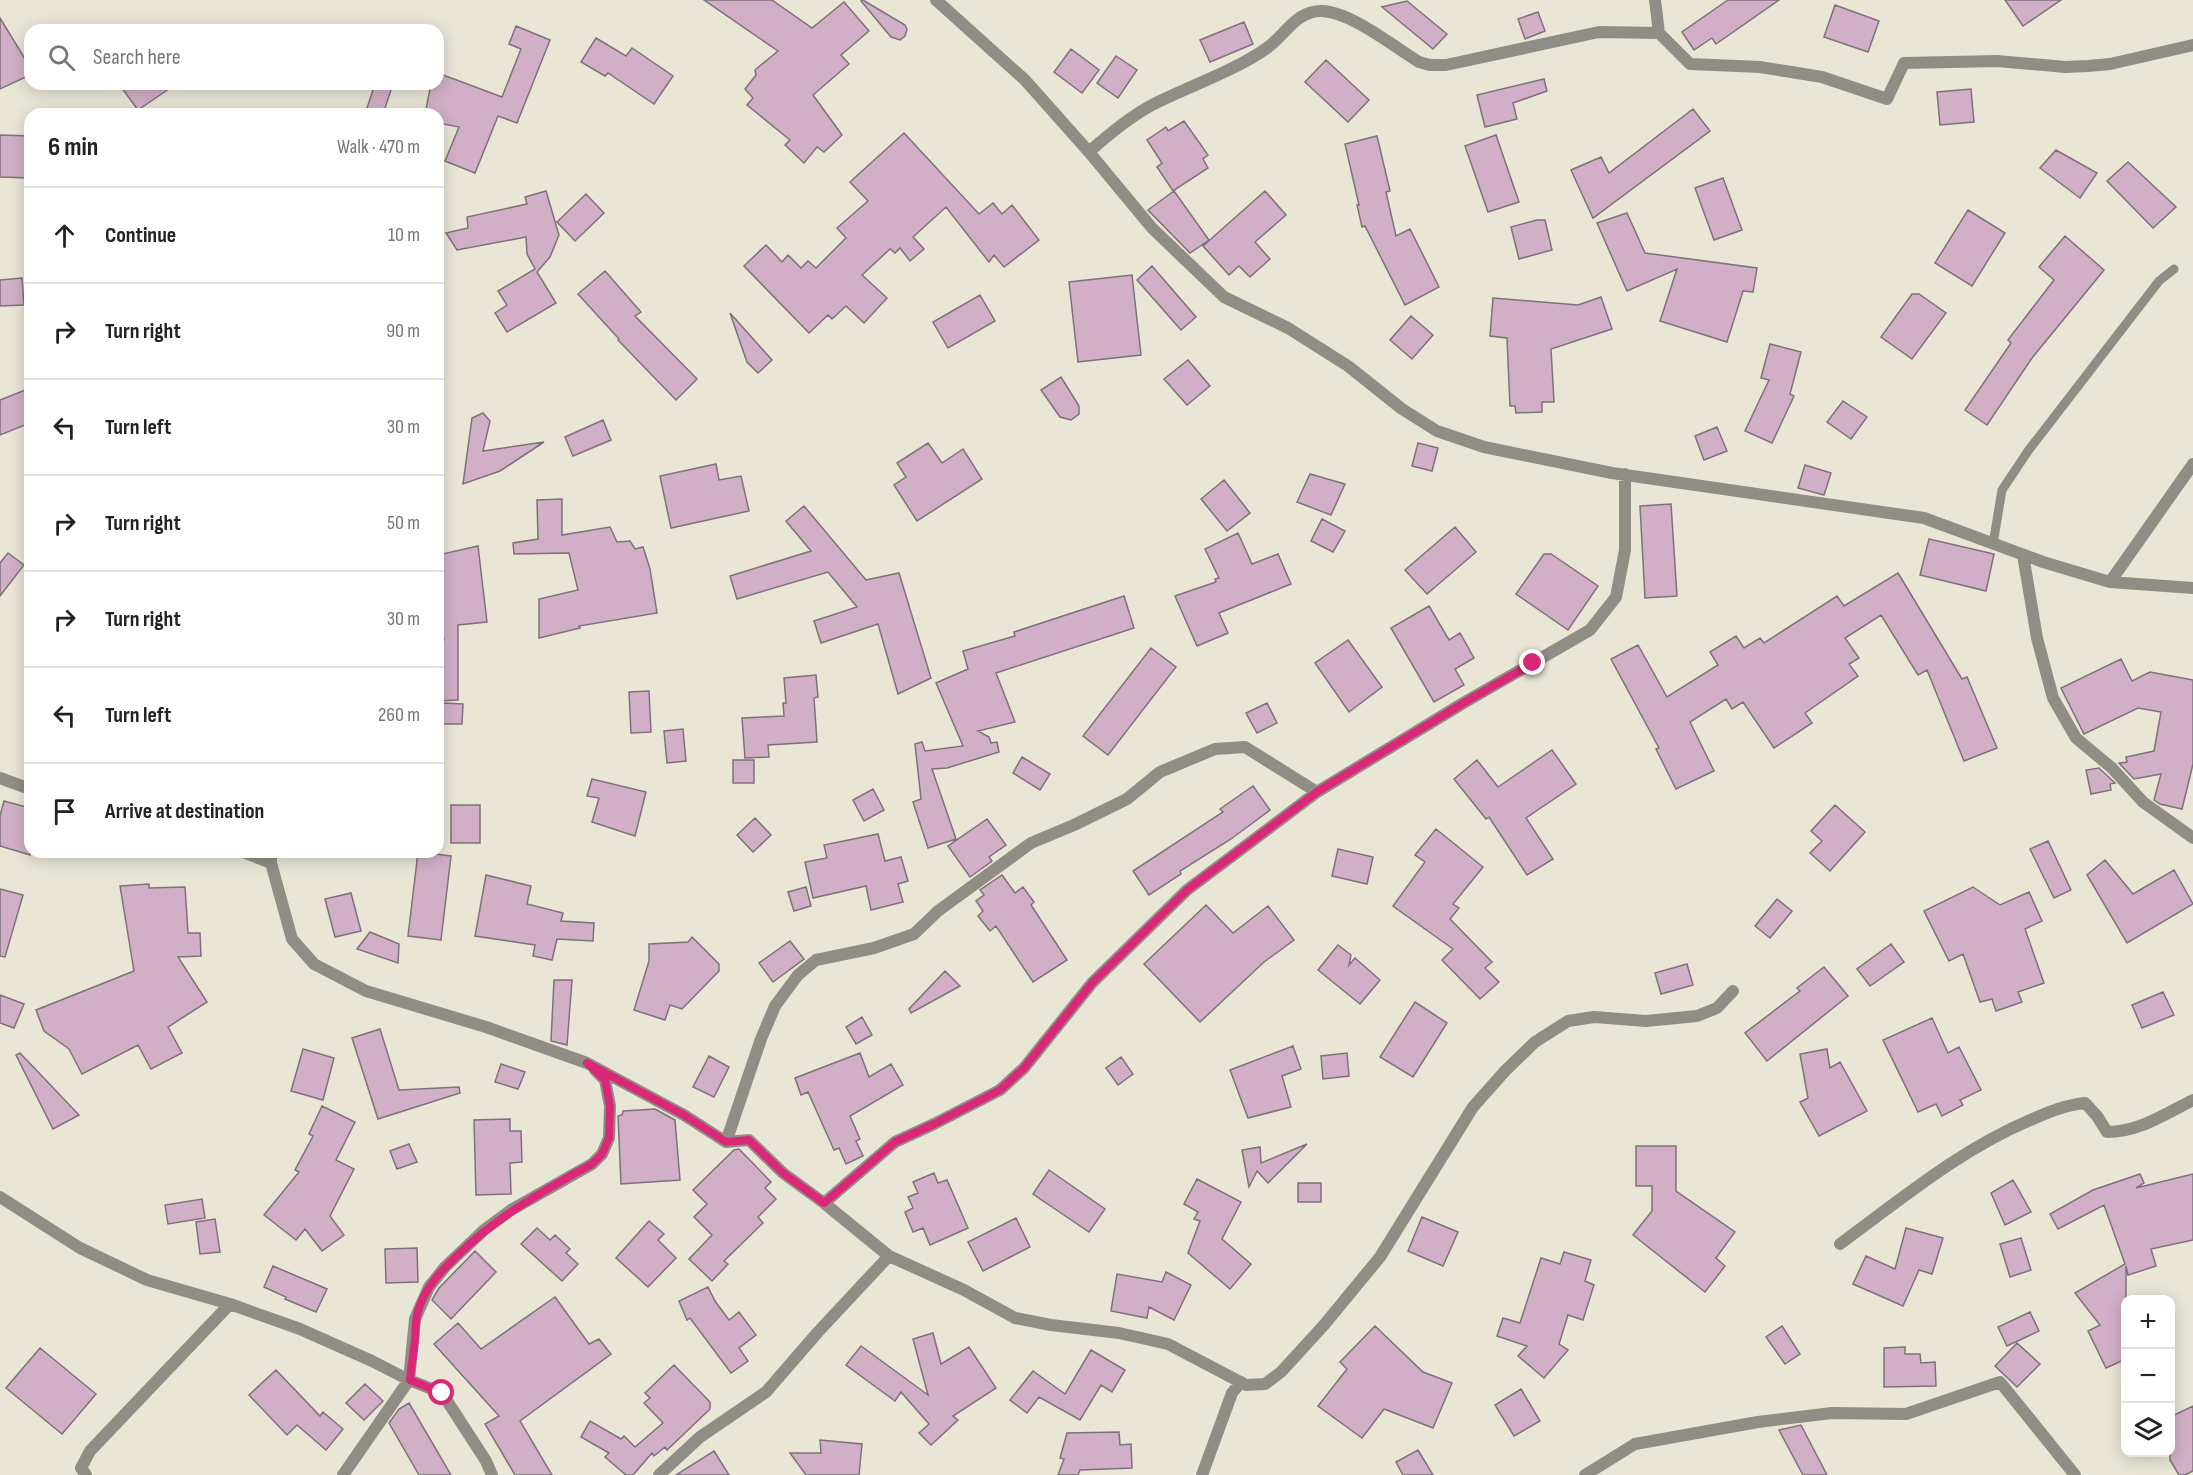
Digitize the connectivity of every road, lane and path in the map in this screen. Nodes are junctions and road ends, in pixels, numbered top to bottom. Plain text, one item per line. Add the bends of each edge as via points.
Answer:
1 (936, 0) edge
2 (1655, 0) edge
3 (1659, 33) junction
4 (2193, 45) edge
5 (1089, 152) junction
6 (2174, 269) dead end
7 (2193, 464) edge
8 (1625, 474) junction
9 (1993, 544) junction
10 (2023, 555) junction
11 (2110, 582) junction
12 (2193, 588) edge
13 (0, 778) edge
14 (24, 787) edge
15 (1317, 792) junction
16 (2193, 838) edge
17 (271, 858) edge
18 (1733, 991) dead end
19 (587, 1063) junction
20 (2193, 1100) edge
21 (726, 1142) junction
22 (0, 1197) edge
23 (824, 1203) junction
24 (1840, 1244) dead end
25 (889, 1256) junction
26 (230, 1304) junction
27 (410, 1380) junction
28 (1241, 1382) junction
29 (86, 1475) edge
30 (343, 1475) edge
31 (492, 1475) edge
32 (659, 1475) edge
33 (1202, 1475) edge
34 (1585, 1475) edge
35 (2075, 1475) edge

1 - 5 street via 1025,80
2 - 3 street
3 - 4 street via 1690,64 1760,67 1822,77 1887,99 1904,63 1997,61 2088,66
3 - 5 street via 1599,32 1446,65 1430,65 1419,62 1347,16 1308,12 1253,57 1149,107
5 - 8 street via 1152,228 1224,297 1288,328 1437,431 1484,447
6 - 9 lane via 2159,281 2002,490
7 - 11 street
8 - 9 street via 1924,518
8 - 15 street via 1625,550 1616,597 1590,630
9 - 10 street
10 - 11 street
10 - 16 street via 2037,638 2053,698 2076,738 2112,768 2143,802
11 - 12 street
13 - 14 street
15 - 21 street via 1245,747 1215,749 1160,772 1127,799 1031,843 938,911 914,934 874,948 816,960 798,975 775,1006
15 - 23 street via 1187,890 1092,983 1024,1068 1000,1090 895,1142
17 - 19 street via 292,939 314,964 366,991
18 - 28 street via 1717,1008 1697,1016 1646,1021 1594,1017 1568,1021 1535,1042 1473,1107 1380,1257 1324,1325 1281,1372 1264,1384
19 - 21 street
19 - 27 street via 605,1080 610,1106 609,1138 602,1154 592,1164 511,1210 445,1267 419,1305
20 - 24 street via 2124,1132 2107,1132 2085,1103 2044,1114 2003,1132 1955,1161
21 - 23 street via 749,1140 783,1173
22 - 26 street via 80,1248 147,1280
23 - 25 street
25 - 28 street via 1015,1318 1167,1344
25 - 32 street via 766,1392 700,1437
26 - 27 street via 300,1329
26 - 29 street via 90,1451 81,1467
27 - 30 street
27 - 31 street via 442,1393
28 - 33 street via 1232,1393
34 - 35 street via 1635,1444 1832,1413 1906,1414 2000,1382

